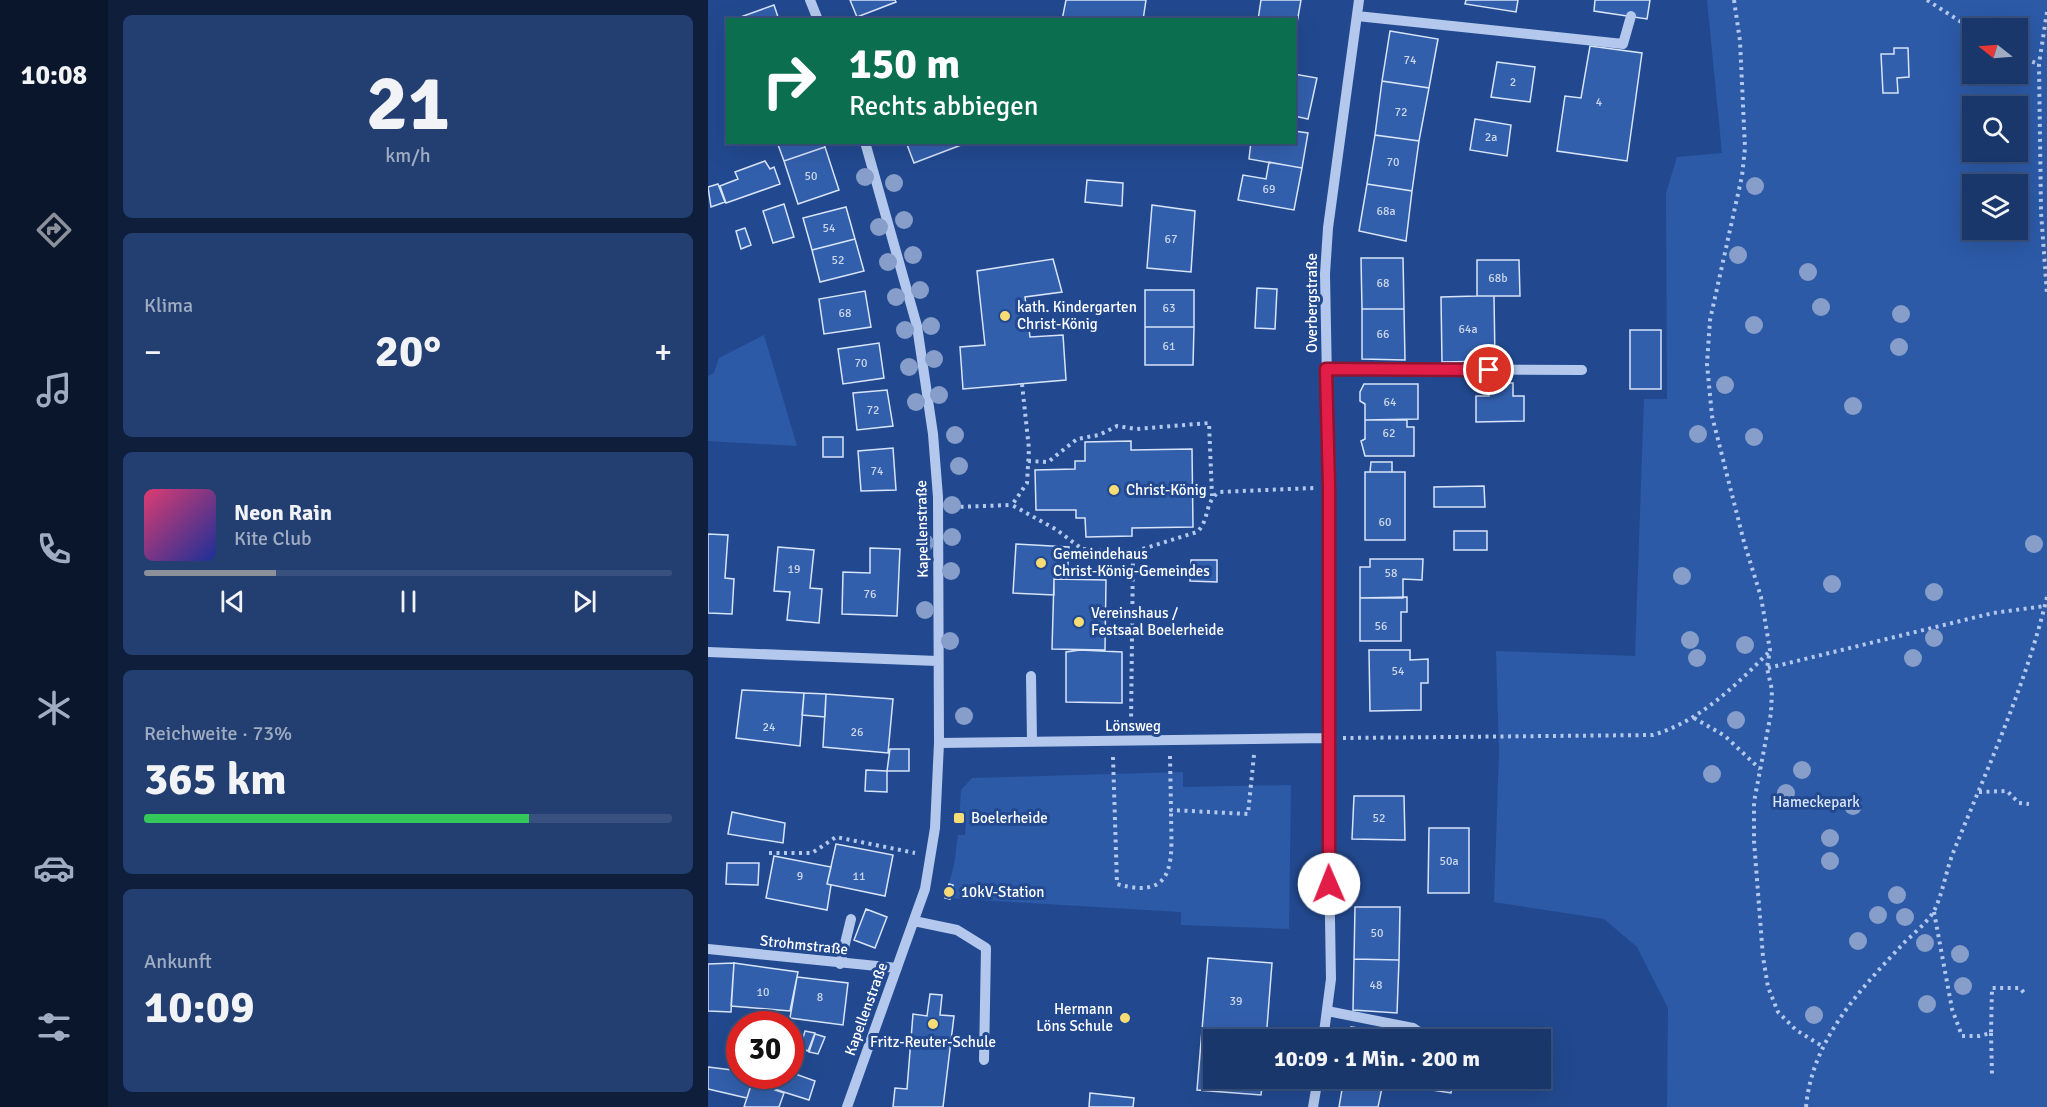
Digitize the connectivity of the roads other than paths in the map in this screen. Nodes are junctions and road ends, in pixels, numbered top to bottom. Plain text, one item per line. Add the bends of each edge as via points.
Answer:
1 (810, 0) edge
2 (1359, 0) edge
3 (1356, 16) junction
4 (1631, 16) dead end
5 (817, 18) edge
6 (866, 144) edge
7 (1326, 369) junction
8 (1582, 370) dead end
9 (708, 652) edge
10 (937, 660) junction
11 (1031, 676) dead end
12 (1327, 738) junction
13 (1032, 741) junction
14 (939, 743) junction
15 (851, 919) dead end
16 (914, 921) junction
17 (708, 949) edge
18 (840, 964) junction
19 (897, 968) junction
20 (1327, 1011) junction
21 (1325, 1029) edge
22 (1414, 1029) edge
23 (984, 1060) dead end
24 (1316, 1089) edge
25 (847, 1107) edge
26 (1313, 1107) edge

1 - 5 street
2 - 3 street, Overbergstraße
3 - 4 street via 1623,44
3 - 7 street, Overbergstraße via 1328,228
6 - 10 street, Kapellenstraße via 917,326 927,382 938,497
7 - 8 street
7 - 12 street, Overbergstraße
9 - 10 street
10 - 14 street, Kapellenstraße
11 - 13 street
12 - 13 street, Lönsweg
12 - 20 street, Overbergstraße via 1330,979
13 - 14 street, Lönsweg
14 - 16 street, Kapellenstraße via 935,828 925,889
15 - 18 street
16 - 19 street, Kapellenstraße
16 - 23 street via 957,930 986,948
17 - 18 street, Strohmstraße
18 - 19 street, Strohmstraße
19 - 25 street, Kapellenstraße
20 - 21 street, Overbergstraße
20 - 22 street
24 - 26 street

